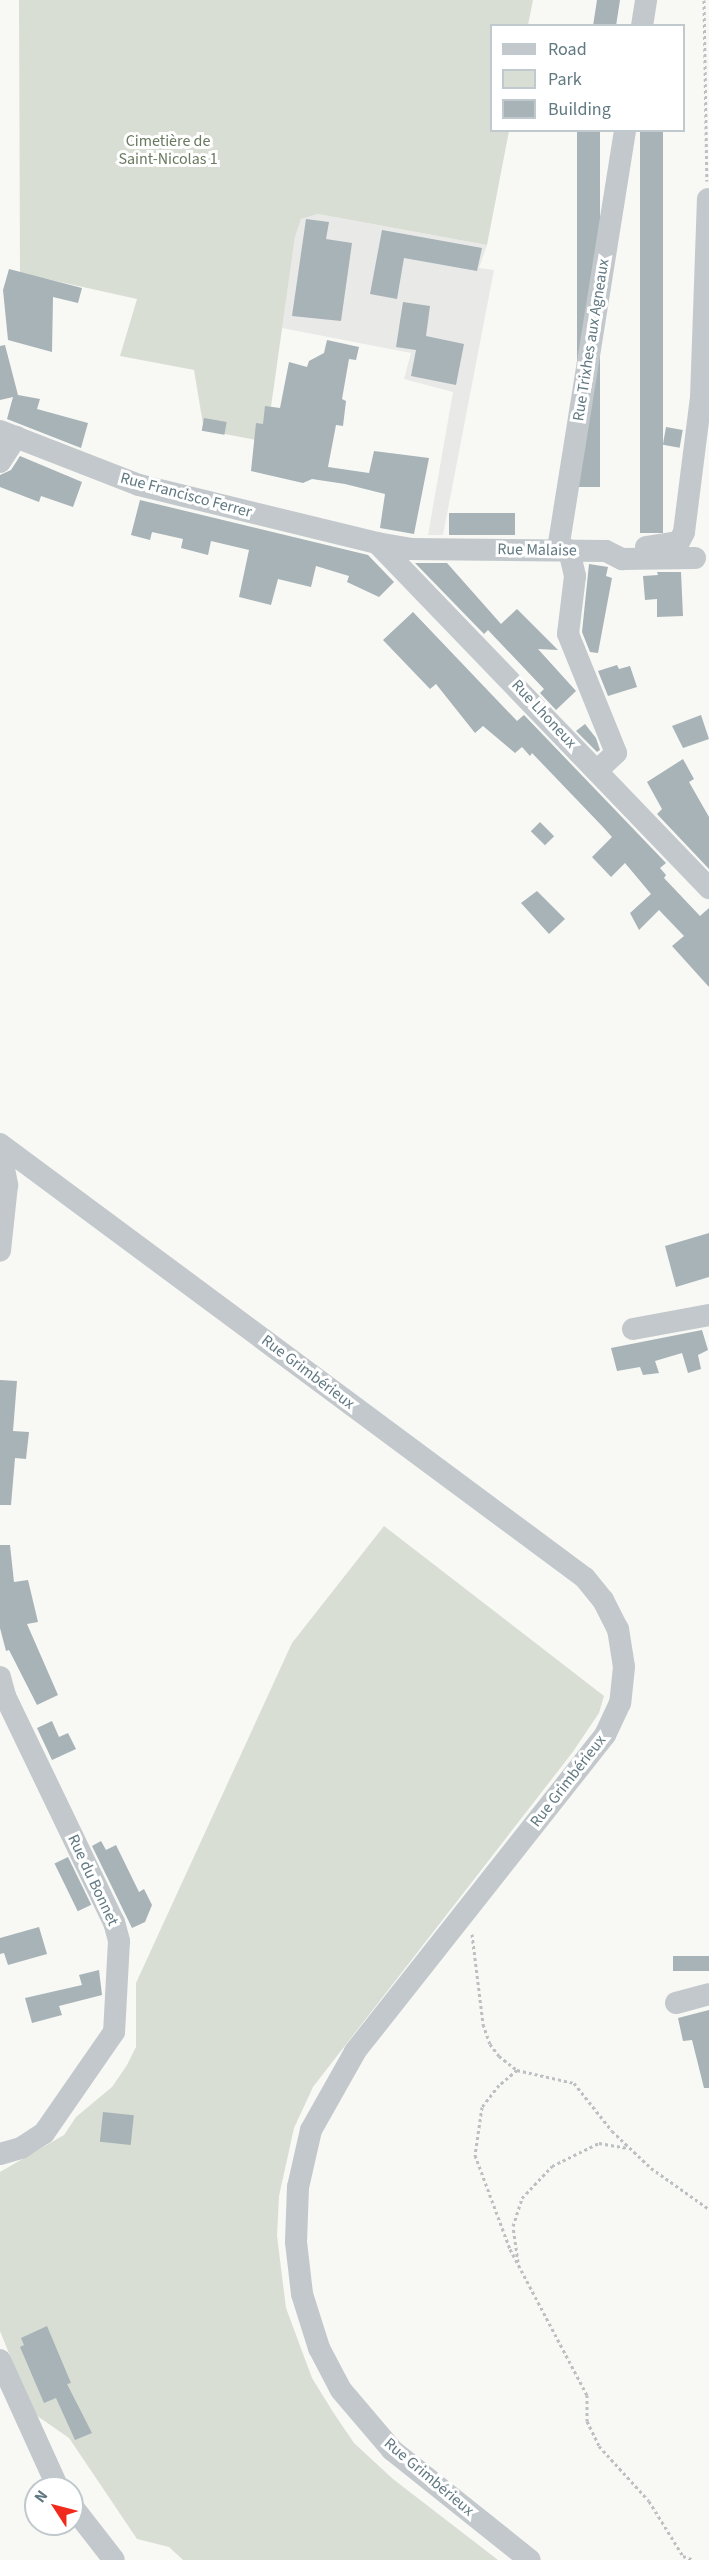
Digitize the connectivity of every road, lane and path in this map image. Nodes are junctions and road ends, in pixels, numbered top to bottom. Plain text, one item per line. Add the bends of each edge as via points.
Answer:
1 (646, 0) edge
2 (704, 0) edge
3 (642, 24) edge
4 (625, 132) edge
5 (708, 199) edge
6 (8, 434) edge
7 (0, 462) edge
8 (377, 543) junction
9 (563, 550) junction
10 (606, 551) junction
11 (695, 558) dead end
12 (597, 771) junction
13 (709, 888) edge
14 (0, 1146) edge
15 (0, 1251) edge
16 (709, 1315) edge
17 (633, 1329) dead end
18 (0, 1677) edge
19 (479, 1896) junction
20 (709, 1994) edge
21 (676, 2003) dead end
22 (517, 2070) junction
23 (630, 2148) junction
24 (0, 2154) edge
25 (709, 2209) edge
26 (518, 2265) junction
27 (0, 2360) edge
28 (53, 2476) edge
29 (84, 2521) edge
30 (114, 2560) edge
31 (531, 2560) edge
32 (694, 2560) edge

1 - 3 street
2 - 5 path
4 - 9 street, Rue Trixhes aux Agneaux
5 - 10 street via 701,398 683,538 671,545
6 - 7 street
6 - 8 street, Rue Francisco Ferrer via 139,485
8 - 9 street, Rue Malaise via 410,549
8 - 12 street, Rue Lhoneux
9 - 10 street, Rue Malaise
9 - 12 street, Rue Trixhes aux Agneaux via 575,576 568,634 616,753
10 - 11 street, Rue Malaise via 622,559
12 - 13 street, Rue Lhoneux
14 - 15 street via 7,1185
14 - 19 street, Rue Grimbérieux via 585,1578 603,1600 618,1629 624,1667 620,1704 605,1735
16 - 17 street
18 - 24 street, Rue du Bonnet via 5,1696 114,1922 119,1949 116,2024 108,2042 44,2133 21,2148
19 - 22 path via 472,1933 483,2024 490,2044
19 - 31 street, Rue Grimbérieux via 355,2052 311,2130 298,2187 296,2242 302,2294 319,2348 341,2390 392,2450
20 - 21 street
22 - 23 path via 574,2083
22 - 26 path via 499,2085 483,2108 475,2155
23 - 25 path
23 - 26 path via 599,2143 552,2166 522,2198 513,2226
26 - 32 path via 587,2395 587,2421 599,2446 649,2502 683,2556
27 - 28 street
29 - 30 street

